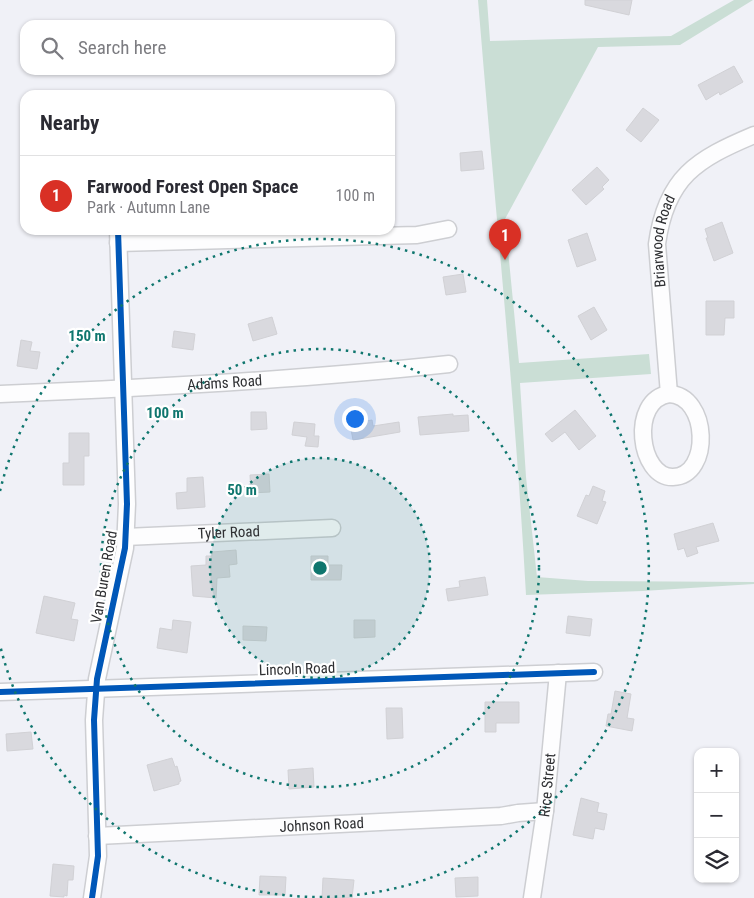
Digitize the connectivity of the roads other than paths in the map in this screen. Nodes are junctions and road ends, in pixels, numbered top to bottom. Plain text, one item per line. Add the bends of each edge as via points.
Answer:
1 (754, 135) edge
2 (448, 229) dead end
3 (118, 236) edge
4 (449, 364) dead end
5 (123, 389) junction
6 (0, 394) edge
7 (669, 394) junction
8 (332, 528) dead end
9 (125, 537) junction
10 (594, 672) dead end
11 (558, 673) junction
12 (97, 689) junction
13 (0, 692) edge
14 (545, 811) junction
15 (97, 836) junction
16 (92, 898) edge
17 (532, 898) edge

1 - 7 street, Briarwood Road via 694,166 682,179 664,210 657,244
2 - 3 street via 417,235
3 - 5 street, Van Buren Road
4 - 5 street, Adams Road
5 - 6 street, Adams Road
5 - 9 street, Van Buren Road
7 - 7 street via 684,397 692,404 700,434 696,463 689,472 675,477 660,474 652,466 644,438 644,419 648,408 659,397
8 - 9 street, Tyler Road
9 - 12 street, Van Buren Road
10 - 11 street, Lincoln Road
11 - 12 street, Lincoln Road
11 - 14 street, Rice Street
12 - 13 street, Lincoln Road
12 - 15 street, Van Buren Road via 94,720
14 - 15 street, Johnson Road
14 - 17 street, Rice Street
15 - 16 street, Van Buren Road via 98,856

